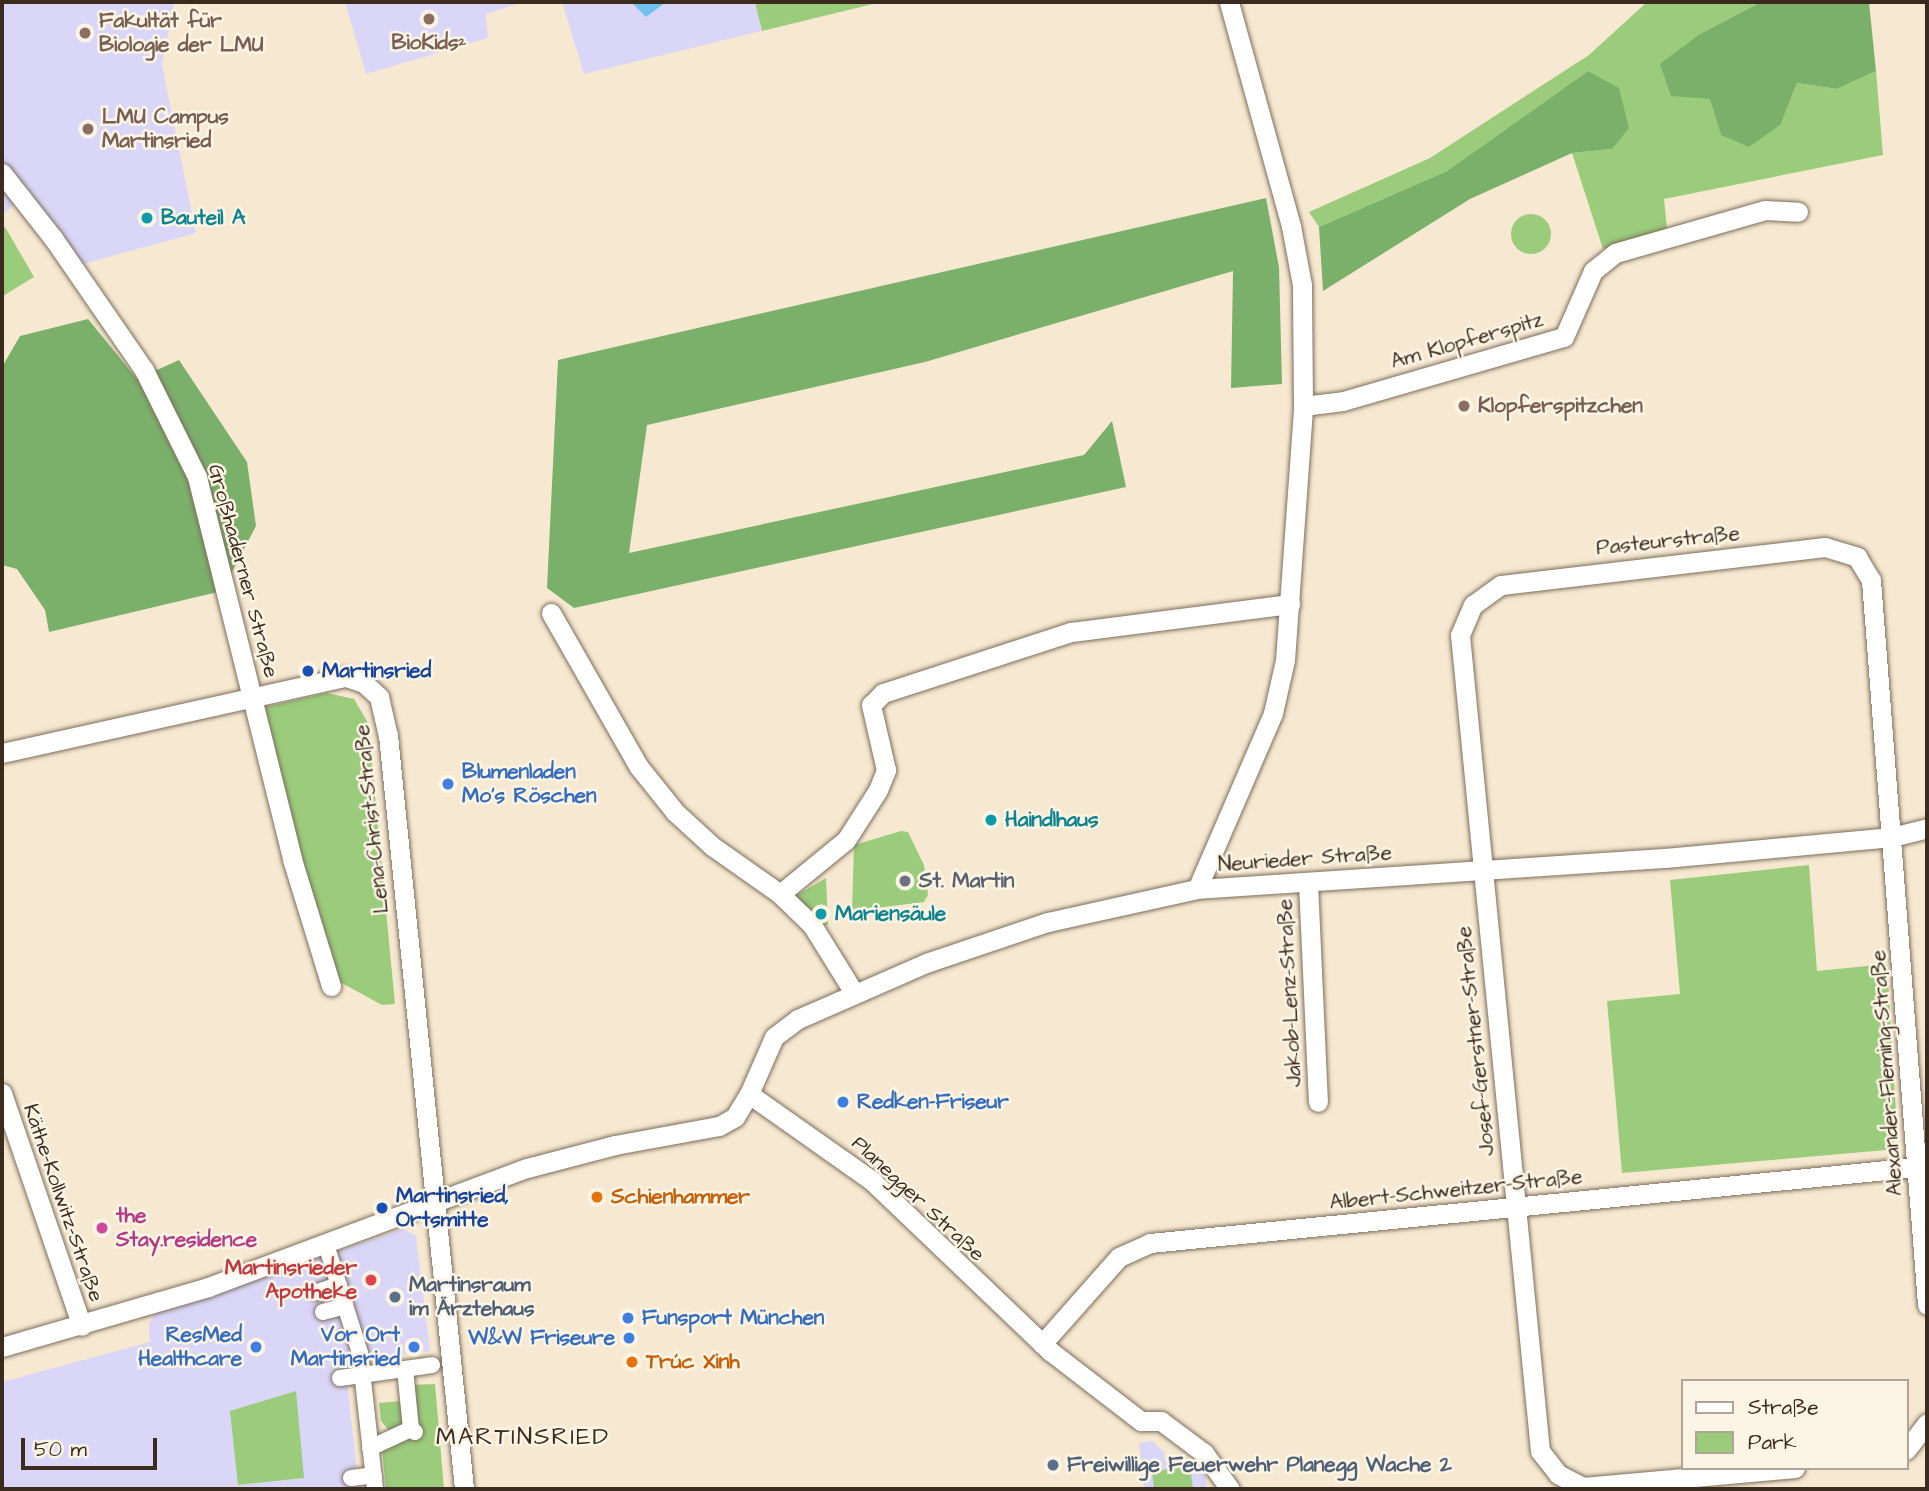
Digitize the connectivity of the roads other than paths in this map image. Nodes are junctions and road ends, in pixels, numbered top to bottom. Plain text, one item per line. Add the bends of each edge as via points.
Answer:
1 (1229, 2) edge
2 (2, 173) edge
3 (1798, 212) dead end
4 (1303, 406) junction
5 (1290, 604) junction
6 (551, 613) dead end
7 (253, 696) junction
8 (2, 753) edge
9 (1927, 828) edge
10 (1892, 837) junction
11 (1483, 871) junction
12 (1308, 883) junction
13 (1197, 889) junction
14 (780, 894) junction
15 (331, 986) dead end
16 (853, 991) junction
17 (2, 1093) edge
18 (750, 1094) junction
19 (1318, 1102) dead end
20 (1917, 1167) junction
21 (434, 1202) junction
22 (1515, 1207) junction
23 (332, 1247) junction
24 (338, 1285) junction
25 (317, 1292) dead end
26 (1927, 1305) edge
27 (345, 1306) junction
28 (323, 1312) dead end
29 (82, 1326) junction
30 (1042, 1344) junction
31 (2, 1347) edge
32 (432, 1365) dead end
33 (405, 1369) junction
34 (362, 1375) junction
35 (340, 1378) dead end
36 (1927, 1423) edge
37 (1908, 1447) edge
38 (375, 1468) edge
39 (1775, 1470) edge
40 (351, 1478) dead end
41 (464, 1489) edge
42 (1230, 1489) edge

1 - 4 street via 1291,226 1302,285
2 - 7 street, Großhaderner Straße via 86,284 155,387 197,477
3 - 4 street, Am Klopferspitz via 1765,209 1615,253 1593,271 1564,337 1343,401
4 - 5 street
5 - 13 street via 1285,660 1273,712
5 - 14 street via 1071,632 883,693 871,705 871,722 884,750 886,770 846,840
6 - 14 street via 611,724 675,812 742,870
7 - 8 street, Lena-Christ-Straße
7 - 15 street, Großhaderner Straße via 292,859
7 - 21 street, Lena-Christ-Straße via 346,677 364,683 379,697 388,735
9 - 10 street, Neurieder Straße
10 - 11 street, Neurieder Straße
10 - 11 street, Pasteurstraße via 1871,580 1857,557 1825,547 1501,586 1473,605 1460,635
10 - 20 street, Alexander-Fleming-Straße
11 - 12 street, Neurieder Straße
11 - 22 street, Josef-Gerstner-Straße
12 - 13 street, Neurieder Straße
12 - 19 street, Jakob-Lenz-Straße
13 - 16 street, Neurieder Straße via 1159,894 1013,932
14 - 16 street via 812,925
16 - 18 street, Neurieder Straße via 774,1037 765,1049
17 - 29 street, Käthe-Kollwitz-Straße
18 - 21 street via 735,1117 719,1126 575,1154
18 - 30 street, Planegger Straße via 870,1180
20 - 22 street, Albert-Schweitzer-Straße
20 - 26 street, Alexander-Fleming-Straße
21 - 23 street
21 - 41 street
22 - 30 street, Albert-Schweitzer-Straße via 1150,1242 1119,1257
22 - 39 street via 1539,1451 1558,1474 1569,1482 1595,1488
23 - 24 street
23 - 29 street
24 - 25 street
24 - 27 street
27 - 28 street
27 - 34 street
29 - 31 street
30 - 42 street, Planegger Straße via 1141,1421 1161,1421 1204,1453
32 - 33 street
33 - 34 street
33 - 38 street via 413,1430
34 - 35 street
34 - 38 street
36 - 37 street
38 - 40 street

